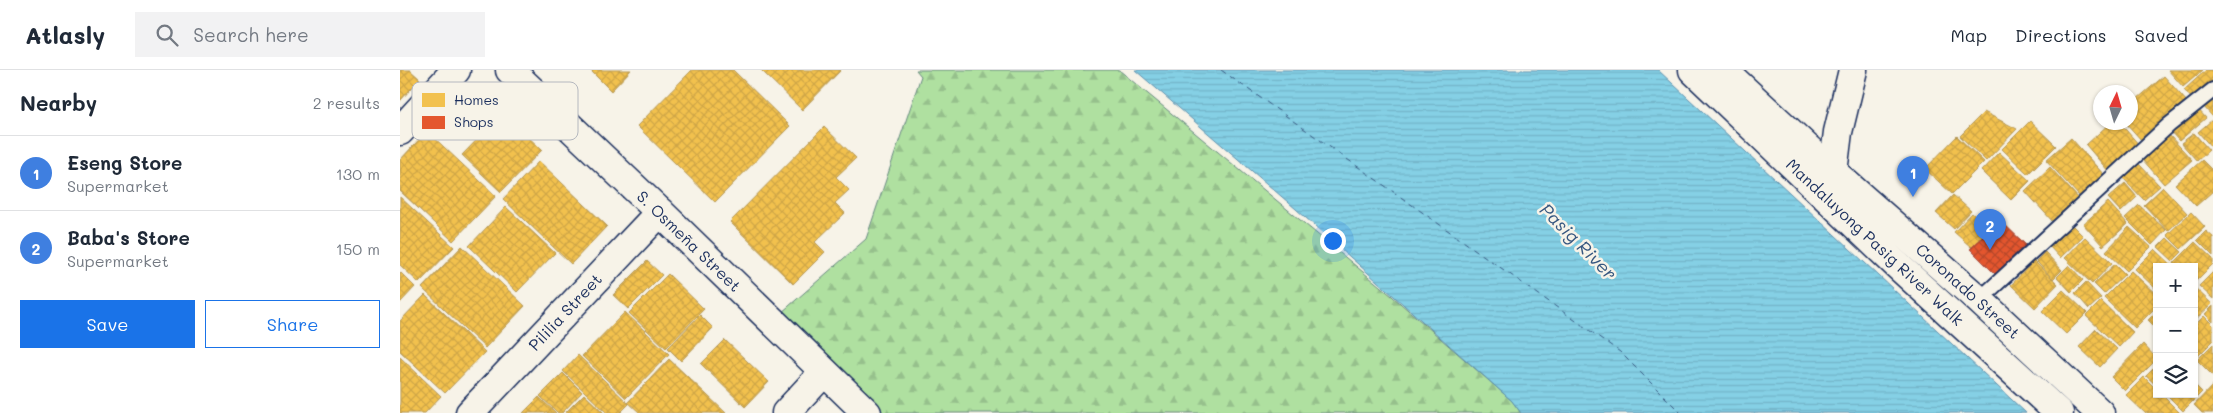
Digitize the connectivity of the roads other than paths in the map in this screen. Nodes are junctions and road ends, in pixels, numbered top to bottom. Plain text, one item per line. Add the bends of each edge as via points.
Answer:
1 (456, 70) edge
2 (510, 70) edge
3 (1693, 70) edge
4 (1723, 70) edge
5 (1853, 70) edge
6 (445, 82) edge
7 (523, 82) edge
8 (2213, 90) edge
9 (412, 118) edge
10 (400, 131) edge
11 (578, 134) edge
12 (1833, 172) junction
13 (660, 212) junction
14 (1979, 300) junction
15 (824, 372) junction
16 (470, 413) edge
17 (786, 413) edge
18 (867, 413) edge
19 (2059, 413) edge
20 (2100, 413) edge

1 - 6 street
2 - 7 street, S. Osmeña Street
3 - 19 street, Mandaluyong Pasig River Walk via 1896,264
4 - 12 street, Coronado Street
5 - 12 street via 1838,132
8 - 14 lane via 2170,125
9 - 10 street
11 - 13 street, S. Osmeña Street
12 - 14 street, Coronado Street
13 - 15 street, S. Osmeña Street
13 - 16 street, Pililia Street
14 - 20 street, Coronado Street
15 - 17 street
15 - 18 street, S. Osmeña Street

